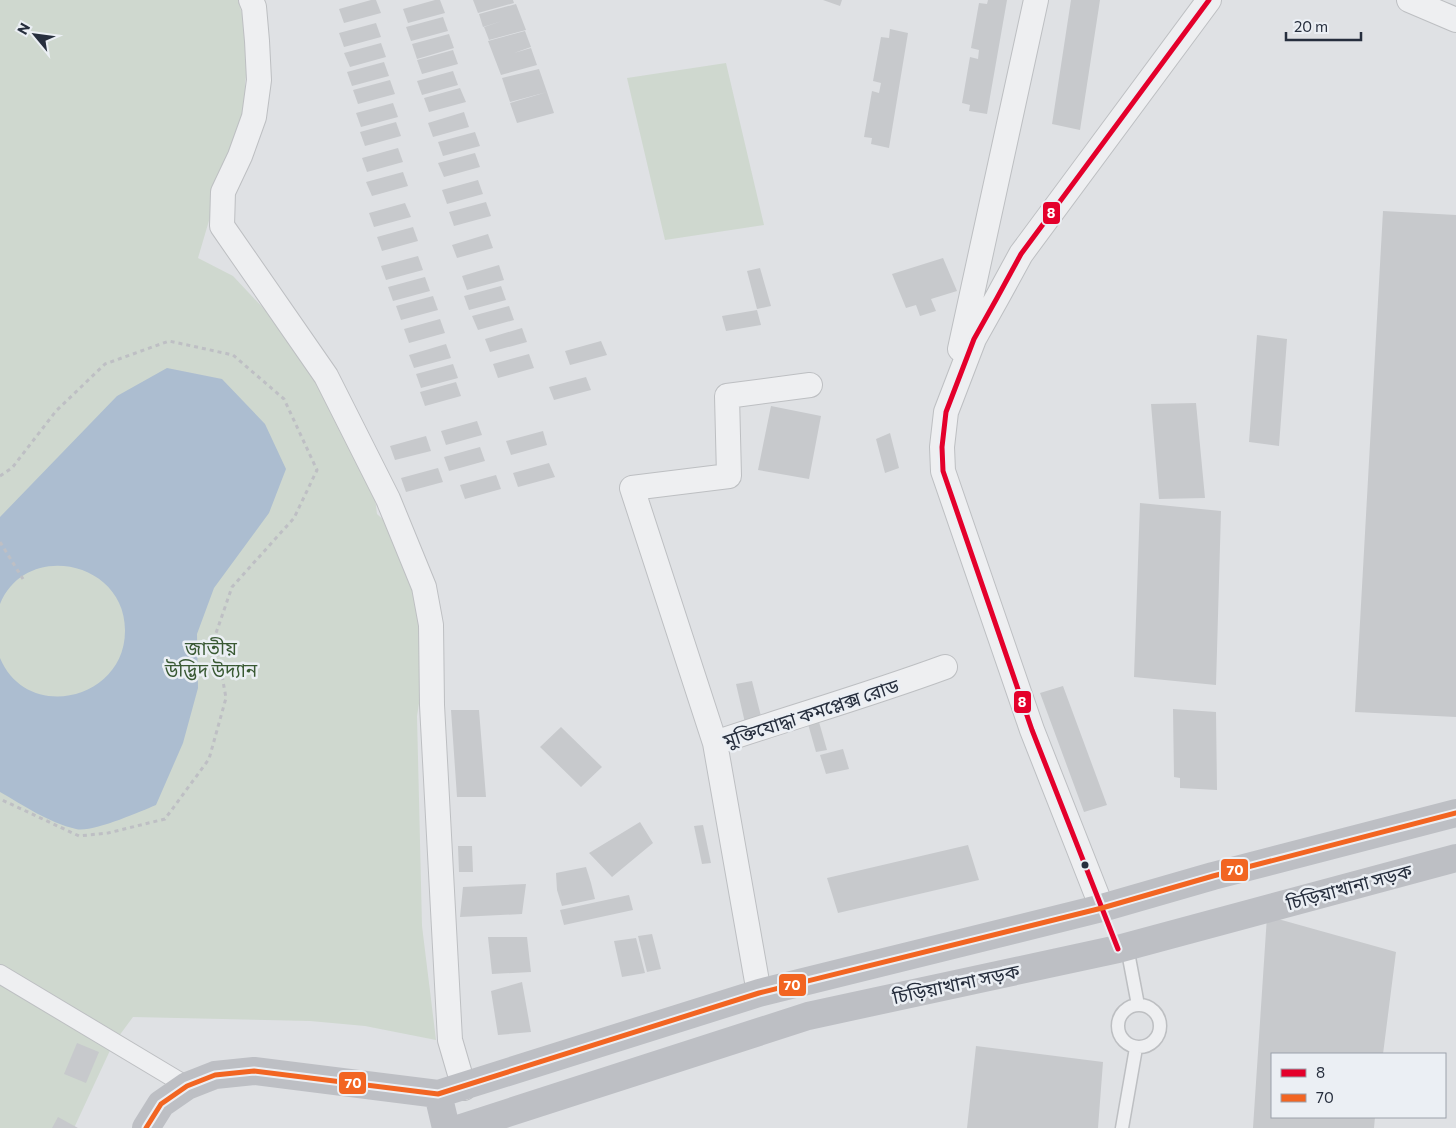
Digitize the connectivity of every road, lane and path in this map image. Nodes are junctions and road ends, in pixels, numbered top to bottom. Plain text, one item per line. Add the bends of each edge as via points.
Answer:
1 (250, 0) edge
2 (1036, 0) edge
3 (1209, 0) edge
4 (1409, 0) edge
5 (1456, 20) edge
6 (810, 386) dead end
7 (946, 412) junction
8 (0, 476) edge
9 (0, 542) edge
10 (23, 579) dead end
11 (945, 667) dead end
12 (716, 743) junction
13 (0, 799) edge
14 (1456, 813) edge
15 (1456, 858) edge
16 (1102, 908) junction
17 (1123, 948) junction
18 (0, 974) edge
19 (759, 993) junction
20 (1138, 1005) junction
21 (1136, 1048) junction
22 (187, 1086) junction
23 (451, 1091) junction
24 (146, 1128) edge
25 (446, 1128) edge
26 (461, 1128) edge
27 (1122, 1128) edge

1 - 23 street via 256,24 259,80 254,117 223,192 222,226 326,376 388,499 424,587 431,625
2 - 7 street
3 - 7 street via 1022,254 974,339
4 - 5 street
6 - 12 street via 727,396 729,476 632,488
7 - 16 street via 943,471 1032,730
8 - 13 path via 12,468 56,411 105,364 169,341 233,355 284,399 317,470 294,518 232,587 215,636 226,698 212,750 209,759 165,819 108,833 78,836
9 - 10 path
11 - 12 street, মুক্তিযোদ্ধা কমপ্লেক্স রোড
12 - 19 street, মুক্তিযোদ্ধা কমপ্লেক্স রোড
14 - 16 main road, চিড়িয়াখানা সড়ক
15 - 17 main road, চিড়িয়াখানা সড়ক
16 - 17 main road
16 - 19 main road, চিড়িয়াখানা সড়ক
17 - 20 lane
17 - 26 main road, চিড়িয়াখানা সড়ক via 808,1016
18 - 22 street
19 - 23 main road, চিড়িয়াখানা সড়ক
20 - 21 lane via 1125,1010 1118,1021 1123,1041
20 - 21 lane via 1145,1005 1156,1013 1160,1026 1156,1040 1143,1048
21 - 27 lane
22 - 23 main road, চিড়িয়াখানা সড়ক via 215,1075 254,1071
22 - 24 main road, চিড়িয়াখানা সড়ক via 161,1104
23 - 25 main road

